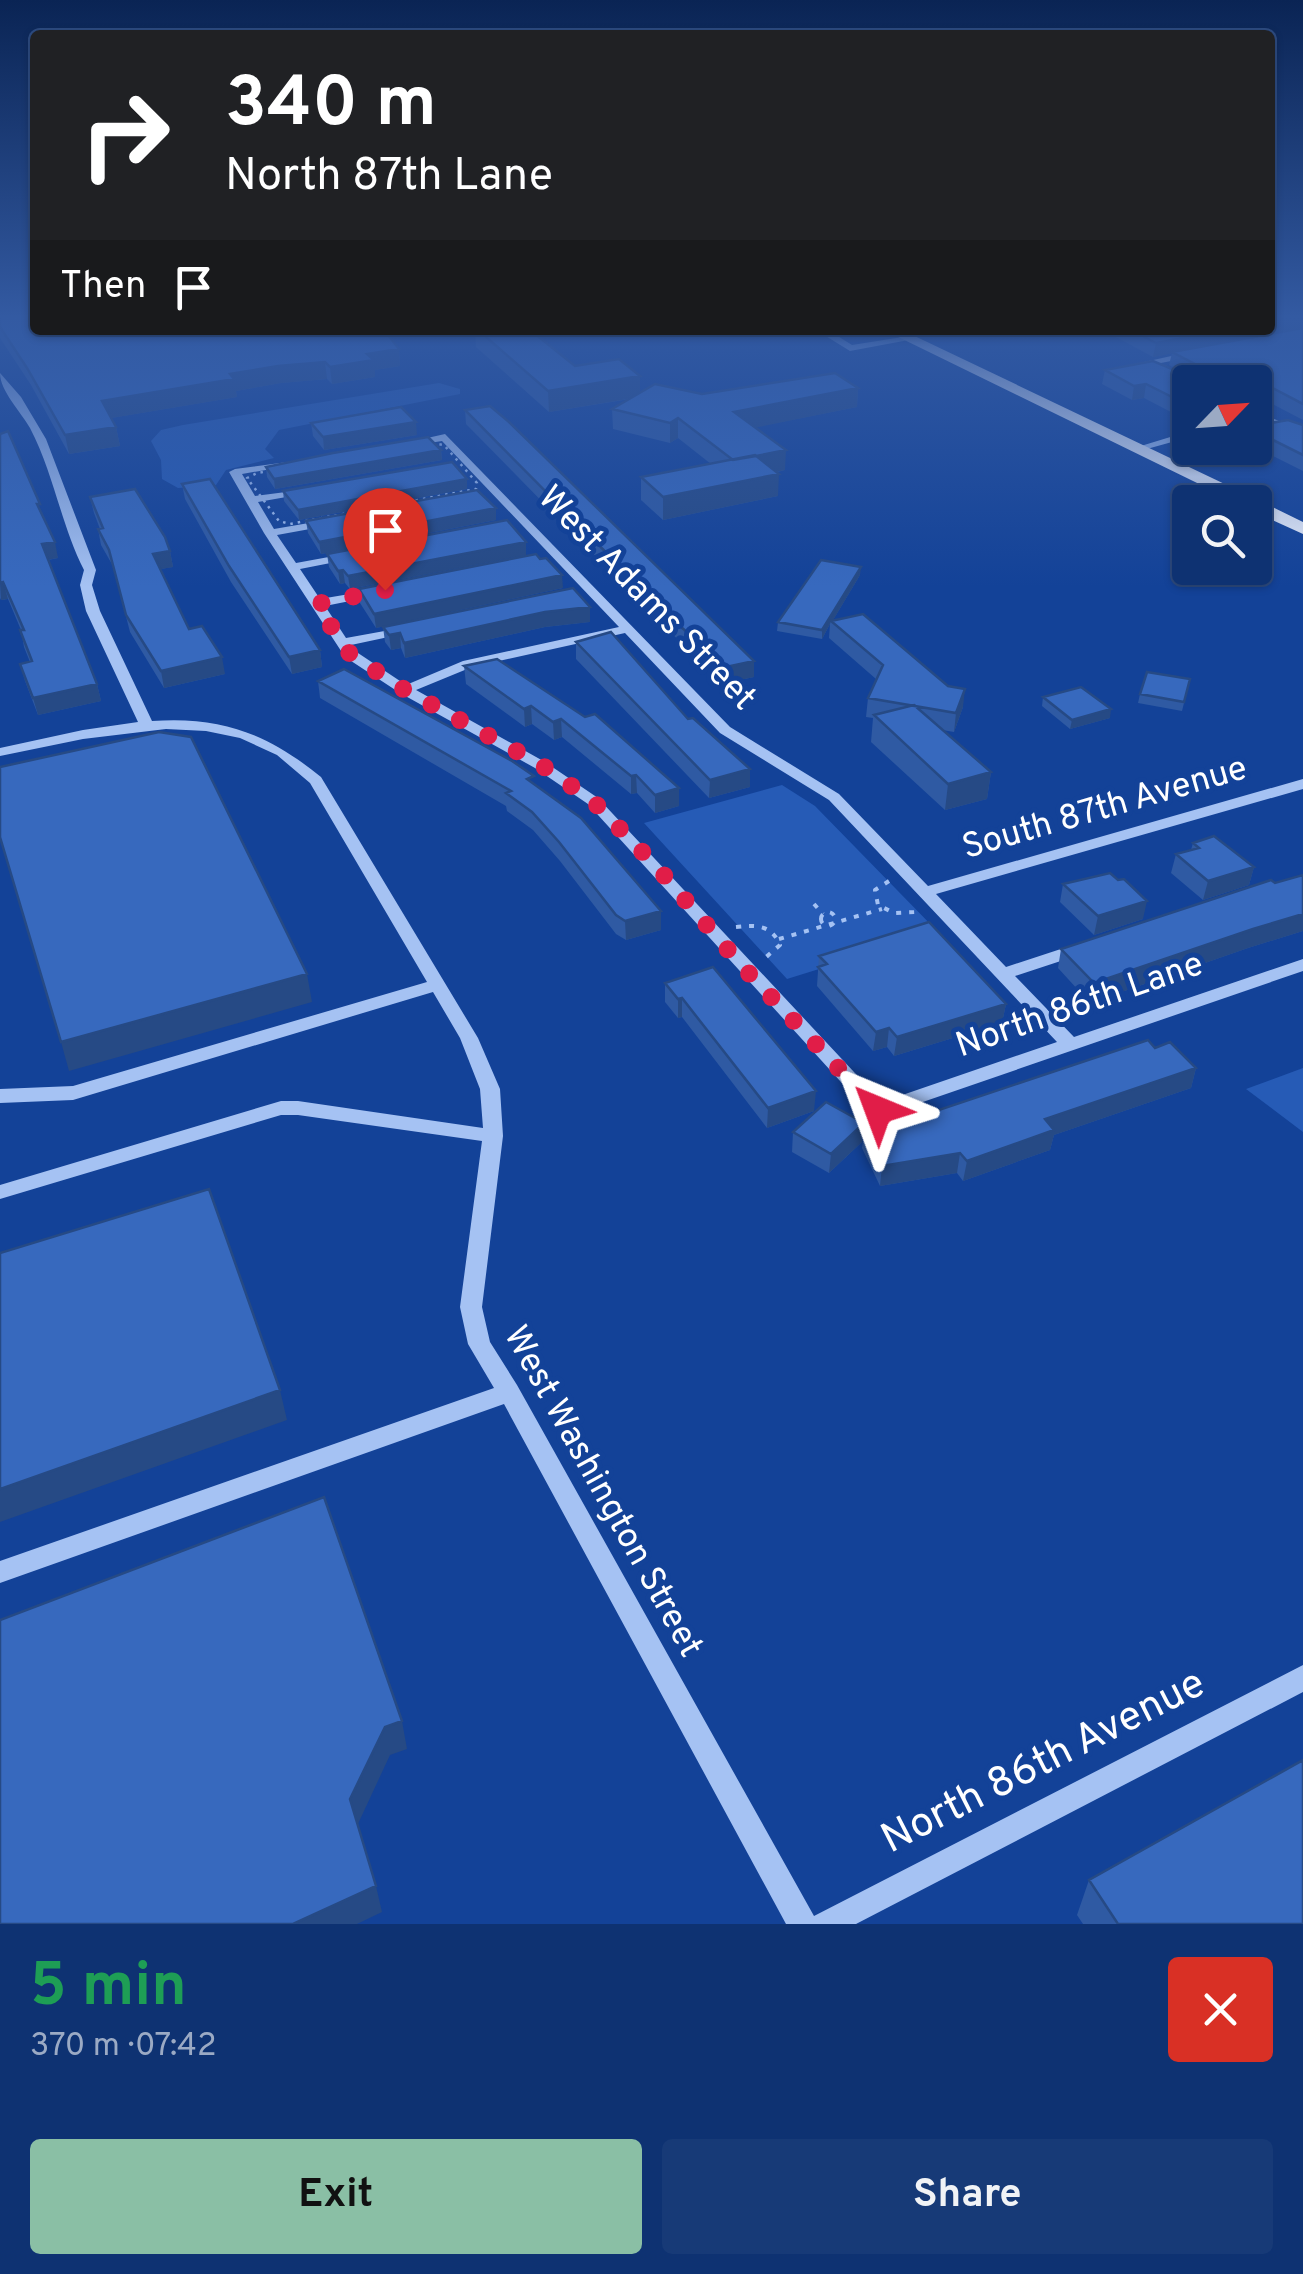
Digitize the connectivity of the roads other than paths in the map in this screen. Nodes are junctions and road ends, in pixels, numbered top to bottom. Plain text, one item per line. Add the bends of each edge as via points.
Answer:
1 (24, 407) edge
2 (1051, 407) edge
3 (1272, 424) edge
4 (1303, 435) edge
5 (1172, 439) edge
6 (1172, 443) edge
7 (388, 446) edge
8 (1136, 448) junction
9 (312, 460) edge
10 (1213, 485) edge
11 (322, 488) edge
12 (500, 491) junction
13 (480, 494) edge
14 (258, 499) junction
15 (1272, 514) edge
16 (346, 519) edge
17 (527, 522) junction
18 (508, 526) edge
19 (1303, 529) edge
20 (270, 533) junction
21 (371, 552) edge
22 (557, 556) junction
23 (539, 560) edge
24 (293, 566) junction
25 (390, 589) edge
26 (589, 590) junction
27 (570, 594) edge
28 (316, 604) junction
29 (418, 626) edge
30 (627, 629) junction
31 (342, 642) junction
32 (405, 690) junction
33 (143, 717) junction
34 (0, 752) edge
35 (1303, 784) edge
36 (924, 892) junction
37 (1096, 944) edge
38 (1303, 965) edge
39 (1002, 974) junction
40 (438, 985) junction
41 (1069, 1043) junction
42 (0, 1096) edge
43 (493, 1136) junction
44 (0, 1192) edge
45 (509, 1392) junction
46 (0, 1572) edge
47 (1303, 1678) edge
48 (802, 1924) edge
49 (825, 1924) edge

1 - 33 street via 58,480 80,556 73,571 86,585
2 - 8 main road
3 - 4 street
5 - 8 street
6 - 8 street
7 - 12 street, West Adams Street via 445,437 464,463
8 - 10 main road
9 - 14 street via 236,472
11 - 14 street
12 - 13 street
12 - 17 street, West Adams Street
14 - 20 street
15 - 19 main road
16 - 20 street
17 - 18 street
17 - 22 street, West Adams Street
20 - 24 street
21 - 24 street
22 - 23 street
22 - 26 street, West Adams Street
24 - 28 street
25 - 28 street
26 - 27 street
26 - 30 street, West Adams Street
28 - 31 street
29 - 31 street
30 - 32 street via 468,664
30 - 36 street, West Adams Street via 725,730 834,798
31 - 32 street
32 - 41 street, North 86th Lane via 593,801 878,1110
33 - 34 street, West Washington Street
33 - 40 street, West Washington Street via 260,738 294,758 316,780
35 - 36 street, South 87th Avenue
36 - 39 street, West Adams Street
37 - 39 street
38 - 41 street, North 86th Lane
39 - 41 street, West Adams Street
40 - 42 street via 73,1093
40 - 43 street, West Washington Street via 490,1089
43 - 44 street via 280,1108
43 - 45 street, West Washington Street via 471,1307 479,1344
45 - 46 street
45 - 48 street, West Washington Street
47 - 49 street, North 86th Avenue

